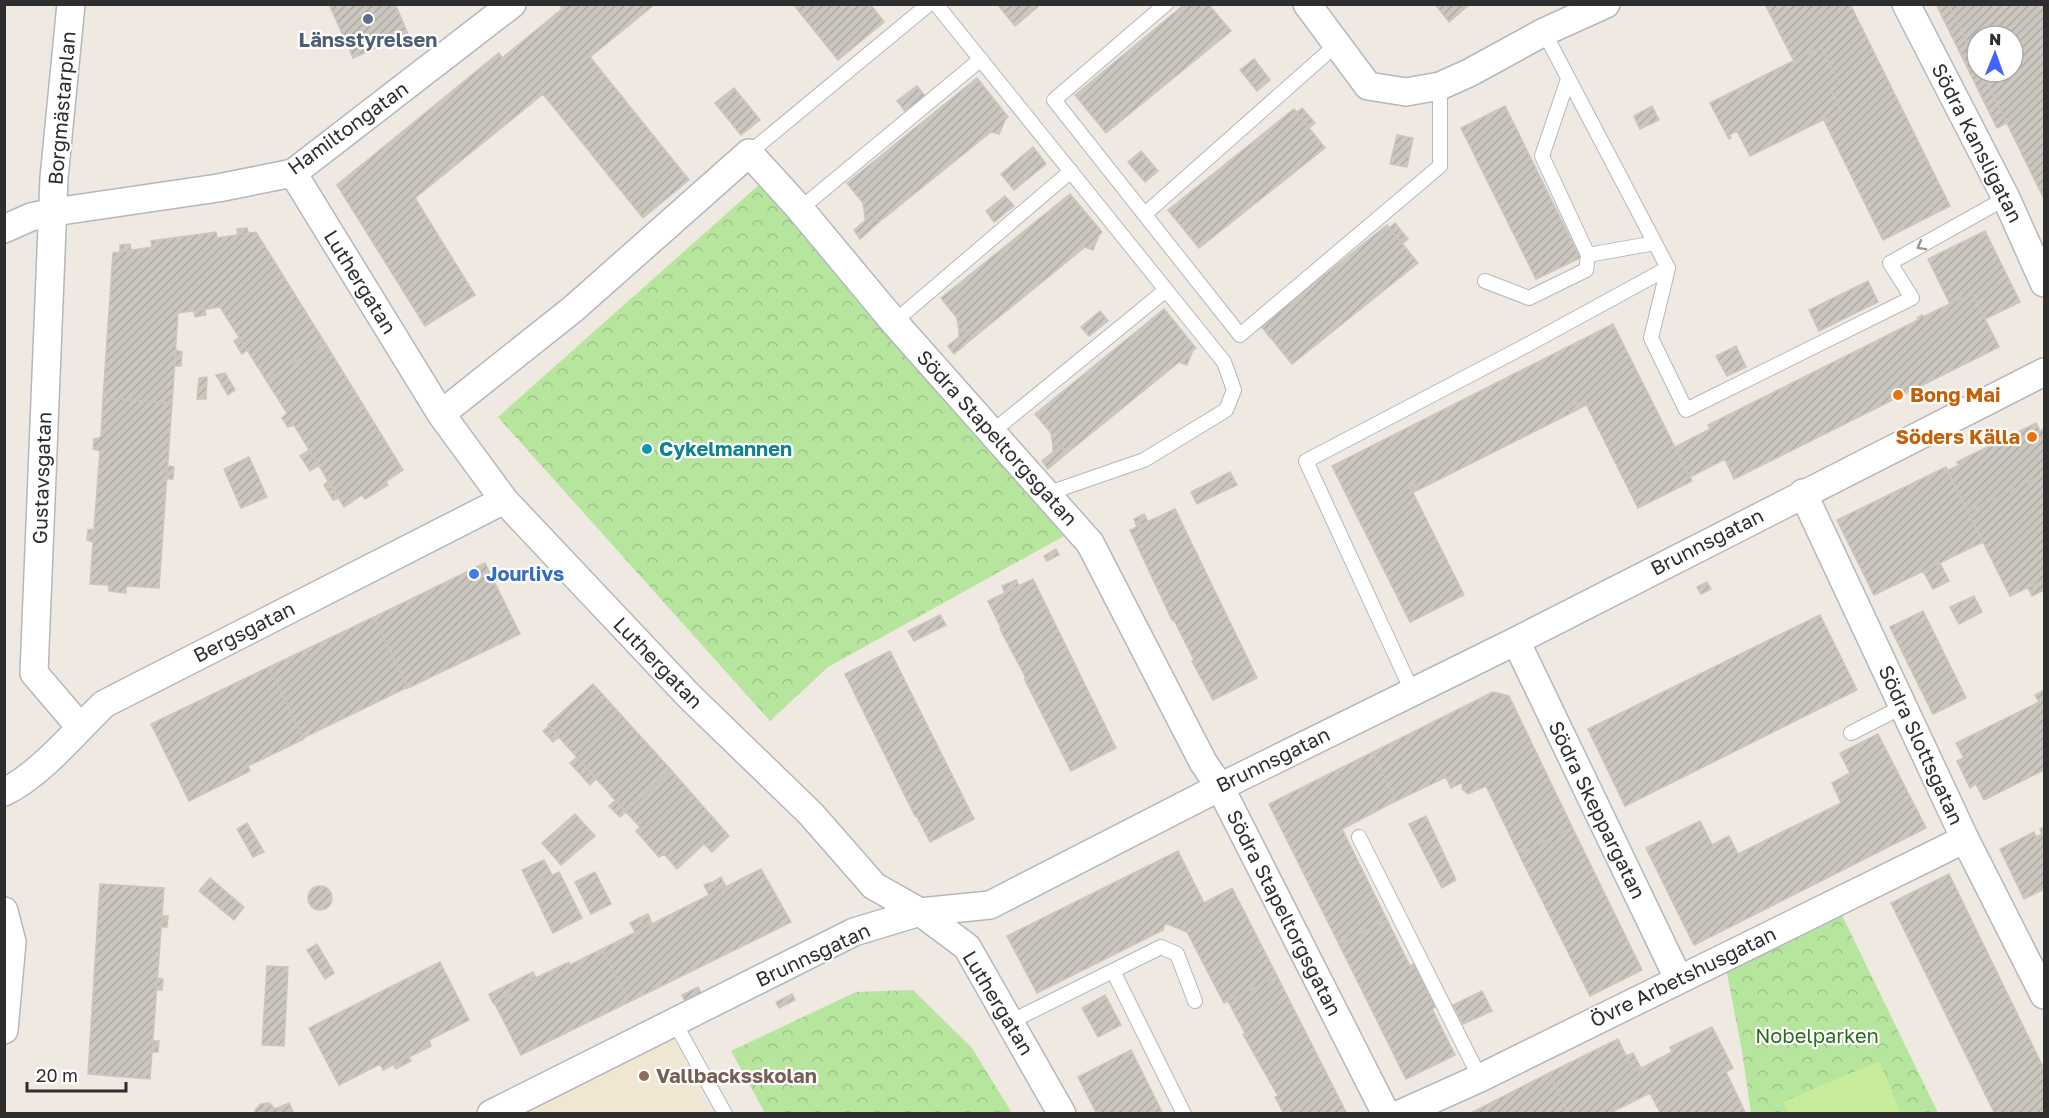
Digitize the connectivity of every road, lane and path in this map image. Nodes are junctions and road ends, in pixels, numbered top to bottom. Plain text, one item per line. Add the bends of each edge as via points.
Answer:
1 (71, 4) edge
2 (512, 4) edge
3 (929, 4) edge
4 (936, 4) edge
5 (1166, 4) edge
6 (1307, 4) edge
7 (1606, 4) edge
8 (1906, 4) edge
9 (1544, 32) junction
10 (1337, 44) junction
11 (981, 59) junction
12 (1568, 79) junction
13 (1440, 86) junction
14 (749, 153) junction
15 (1071, 171) junction
16 (293, 173) junction
17 (2006, 198) junction
18 (800, 209) junction
19 (54, 212) junction
20 (1145, 214) junction
21 (4, 229) edge
22 (1655, 243) junction
23 (1588, 255) junction
24 (1668, 268) junction
25 (1485, 281) dead end
26 (2044, 283) edge
27 (1166, 290) junction
28 (894, 322) junction
29 (2044, 372) edge
30 (441, 414) junction
31 (992, 432) junction
32 (1803, 493) junction
33 (1047, 494) junction
34 (504, 501) junction
35 (1516, 641) junction
36 (1412, 691) junction
37 (1904, 706) junction
38 (80, 727) junction
39 (1851, 733) dead end
40 (1220, 787) junction
41 (4, 792) edge
42 (1359, 837) dead end
43 (1965, 839) junction
44 (4, 911) edge
45 (920, 912) junction
46 (1113, 971) junction
47 (1679, 980) junction
48 (2044, 995) edge
49 (1196, 1002) dead end
50 (1010, 1022) junction
51 (675, 1023) junction
52 (4, 1030) edge
53 (1480, 1078) junction
54 (491, 1113) edge
55 (725, 1113) edge
56 (1062, 1113) edge
57 (1185, 1113) edge
58 (1386, 1113) edge
59 (1400, 1113) edge

1 - 19 street, Borgmästarplan
2 - 16 street, Hamiltongatan
3 - 14 lane
4 - 11 lane
5 - 20 lane via 1054,100
6 - 10 street
7 - 9 street
8 - 17 street, Södra Kansligatan
9 - 12 lane
9 - 13 street
10 - 13 street via 1368,86 1406,92
10 - 20 lane
11 - 15 lane
11 - 18 lane
12 - 22 lane
12 - 23 lane via 1542,156
13 - 20 lane via 1440,166 1240,334
14 - 18 street, Södra Stapeltorgsgatan
14 - 30 street via 573,309
15 - 27 lane
15 - 28 lane
16 - 19 street, Hamiltongatan
16 - 30 street, Luthergatan
17 -> 24 lane via 1890,262 1912,298 1686,410 1651,338
17 - 26 street, Södra Kansligatan
18 - 28 street, Södra Stapeltorgsgatan
19 - 21 street, Hamiltongatan
19 - 38 street, Gustavsgatan via 34,673
22 - 23 lane
22 - 24 lane
23 - 25 lane via 1586,270 1529,298
24 - 36 lane via 1306,462
27 - 31 lane
27 - 33 lane via 1224,362 1234,390 1226,410 1144,460
28 - 31 street, Södra Stapeltorgsgatan
29 - 32 street, Brunnsgatan
30 - 34 street, Luthergatan
31 - 33 street, Södra Stapeltorgsgatan
32 - 35 street, Brunnsgatan
32 - 37 street, Södra Slottsgatan
33 - 40 street, Södra Stapeltorgsgatan via 1090,543 1203,762
34 - 38 street, Bergsgatan via 104,704
34 - 45 street, Luthergatan via 681,687 811,814 874,885
35 - 36 street, Brunnsgatan
35 - 47 street, Södra Skeppargatan
36 - 40 street, Brunnsgatan
37 - 39 lane
37 - 43 street, Södra Slottsgatan
38 - 41 street, Bergsgatan via 16,786
40 - 45 street, Brunnsgatan via 990,905
40 - 58 street, Södra Stapeltorgsgatan
42 - 53 lane
43 - 47 street, Övre Arbetshusgatan
43 - 48 street, Södra Slottsgatan
44 - 52 street via 12,942
45 - 50 street, Luthergatan via 967,947
45 - 51 street, Brunnsgatan via 854,932
46 - 49 lane via 1161,947 1177,954
46 - 50 lane
46 - 57 lane
47 - 53 street, Övre Arbetshusgatan
50 - 56 street, Luthergatan
51 - 54 street, Brunnsgatan
51 - 55 lane
53 - 59 street, Övre Arbetshusgatan

